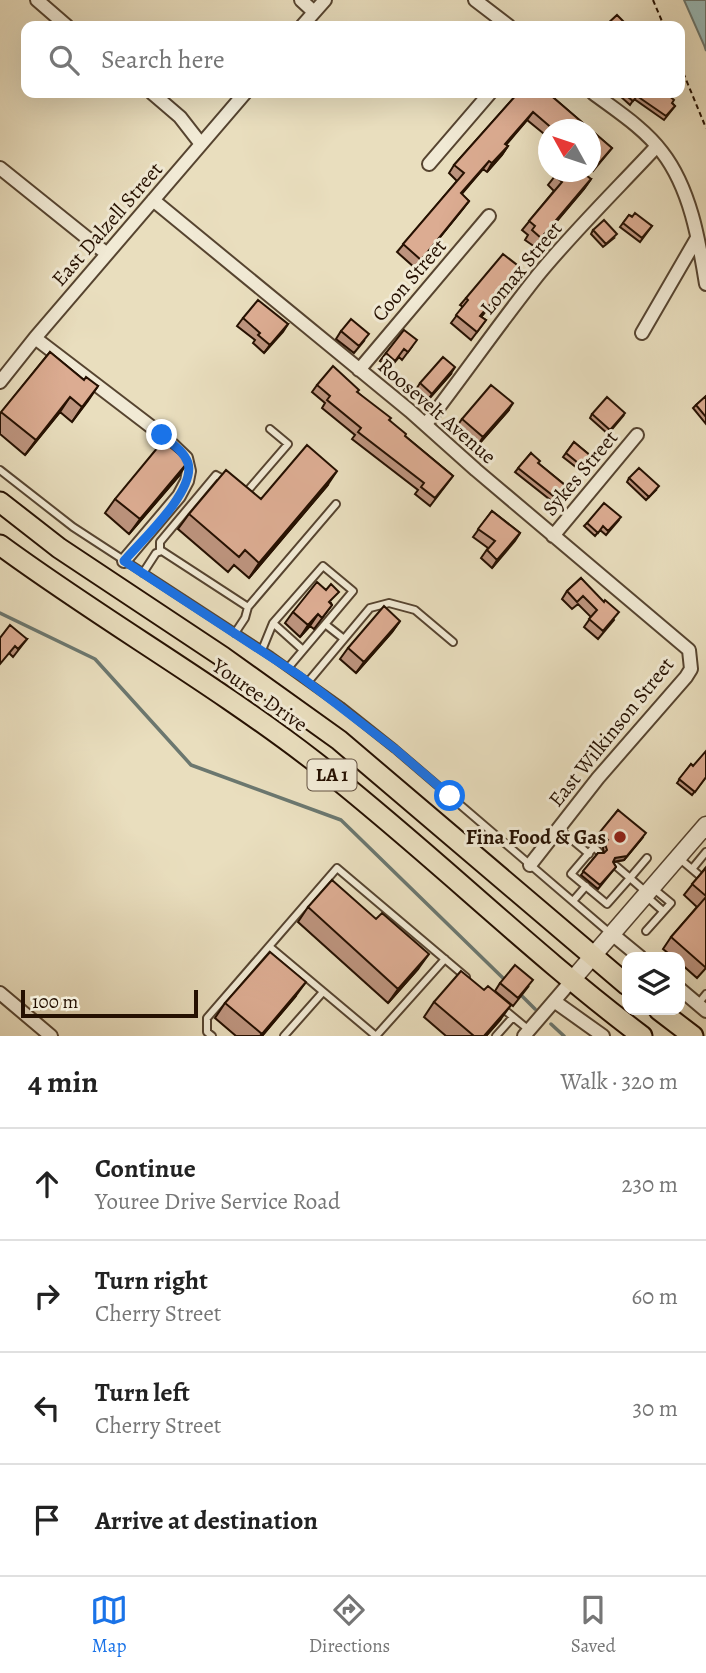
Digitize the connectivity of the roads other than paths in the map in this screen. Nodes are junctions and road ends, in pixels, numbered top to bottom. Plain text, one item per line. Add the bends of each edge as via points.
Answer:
1 (37, 0) edge
2 (301, 0) edge
3 (324, 0) edge
4 (475, 0) edge
5 (314, 12) junction
6 (61, 21) edge
7 (306, 21) edge
8 (502, 21) edge
9 (158, 98) edge
10 (241, 98) edge
11 (486, 98) edge
12 (599, 98) edge
13 (201, 144) junction
14 (657, 146) junction
15 (429, 164) dead end
16 (0, 168) edge
17 (153, 200) junction
18 (489, 216) dead end
19 (697, 238) junction
20 (107, 254) junction
21 (706, 284) edge
22 (642, 333) dead end
23 (35, 338) junction
24 (5, 367) edge
25 (359, 370) junction
26 (0, 382) edge
27 (426, 425) junction
28 (270, 429) dead end
29 (637, 435) dead end
30 (0, 470) edge
31 (0, 502) edge
32 (336, 504) dead end
33 (553, 536) junction
34 (0, 545) edge
35 (160, 550) junction
36 (124, 561) junction
37 (143, 573) junction
38 (248, 607) junction
39 (272, 624) junction
40 (325, 624) junction
41 (235, 633) junction
42 (344, 639) junction
43 (453, 642) dead end
44 (262, 650) junction
45 (303, 650) junction
46 (691, 656) joint
47 (288, 668) junction
48 (308, 682) junction
49 (558, 828) junction
50 (703, 835) edge
51 (599, 852) edge
52 (706, 852) edge
53 (589, 854) junction
54 (647, 858) dead end
55 (678, 858) junction
56 (530, 865) junction
57 (617, 866) edge
58 (692, 869) junction
59 (630, 878) junction
60 (706, 881) edge
61 (586, 886) junction
62 (649, 892) junction
63 (573, 901) junction
64 (663, 911) junction
65 (646, 931) dead end
66 (612, 934) junction
67 (270, 947) junction
68 (634, 952) edge
69 (594, 955) junction
70 (445, 959) junction
71 (573, 979) junction
72 (622, 980) edge
73 (472, 982) edge
74 (323, 992) junction
75 (685, 992) edge
76 (0, 993) edge
77 (492, 1000) edge
78 (554, 1001) junction
79 (703, 1003) edge
80 (666, 1015) edge
81 (513, 1017) junction
82 (526, 1033) edge
83 (51, 1036) edge
84 (212, 1036) edge
85 (284, 1036) edge
86 (496, 1036) edge
87 (603, 1036) edge
88 (642, 1036) edge
89 (693, 1036) edge

1 - 6 street
2 - 5 street
3 - 5 street
4 - 8 street
5 - 7 street
9 - 13 street
10 - 13 street, East Dalzell Street
11 - 15 street
12 - 14 street
13 - 17 street, East Dalzell Street
14 - 19 street via 674,171
14 - 27 street, Lomax Street via 539,274
16 - 20 street
17 - 20 street, East Dalzell Street
17 - 25 street, Roosevelt Avenue
18 - 25 street, Coon Street
19 - 21 street
19 - 22 street
20 - 23 street, East Dalzell Street
23 - 24 street, East Dalzell Street
23 - 36 street via 186,458 189,471 179,496
24 - 26 street, East Dalzell Street
25 - 27 street, Roosevelt Avenue
27 - 33 street, Roosevelt Avenue
28 - 35 lane via 288,444 244,496 216,475 160,542
29 - 33 street, Sykes Street
30 - 36 lane
31 - 69 main road, Youree Drive / LA 1 via 59,548 233,663 339,740
32 - 38 lane
33 - 46 street, Roosevelt Avenue via 685,646
34 - 71 main road, Youree Drive / LA 1 via 312,760
35 - 37 lane
35 - 38 lane
36 - 37 lane
37 - 41 lane
38 - 41 lane
39 - 40 lane via 323,566 353,591
39 - 44 lane
39 - 45 lane
40 - 42 lane
40 - 45 lane
41 - 44 lane
42 - 43 lane via 370,608 389,603 415,610
42 - 48 lane
44 - 47 lane
45 - 47 lane
46 - 49 street, East Wilkinson Street via 686,677
47 - 48 lane
48 - 56 lane via 395,749
49 - 53 lane
49 - 56 street, East Wilkinson Street
50 - 55 street
51 - 53 lane via 594,847
52 - 58 lane
53 - 61 lane via 571,874
54 - 59 lane
55 - 58 lane
55 - 62 street
56 - 63 lane
57 - 59 lane
58 - 60 lane
59 - 61 lane via 607,904
59 - 62 lane
61 - 63 lane
62 - 64 lane
62 - 64 lane via 670,903
62 - 66 street
63 - 66 lane
64 - 65 lane
66 - 68 street
66 - 69 street
67 - 70 lane via 337,868
67 - 74 lane
67 - 84 lane via 207,1017 206,1032
69 - 71 street
69 - 72 main road, Youree Drive / LA 1
70 - 73 lane
70 - 74 lane via 376,1036
71 - 78 street
71 - 88 main road, Youree Drive / LA 1
74 - 85 lane
75 - 79 street
76 - 83 street
77 - 81 lane
78 - 82 street
78 - 87 street
80 - 89 main road
81 - 82 lane
81 - 86 lane

